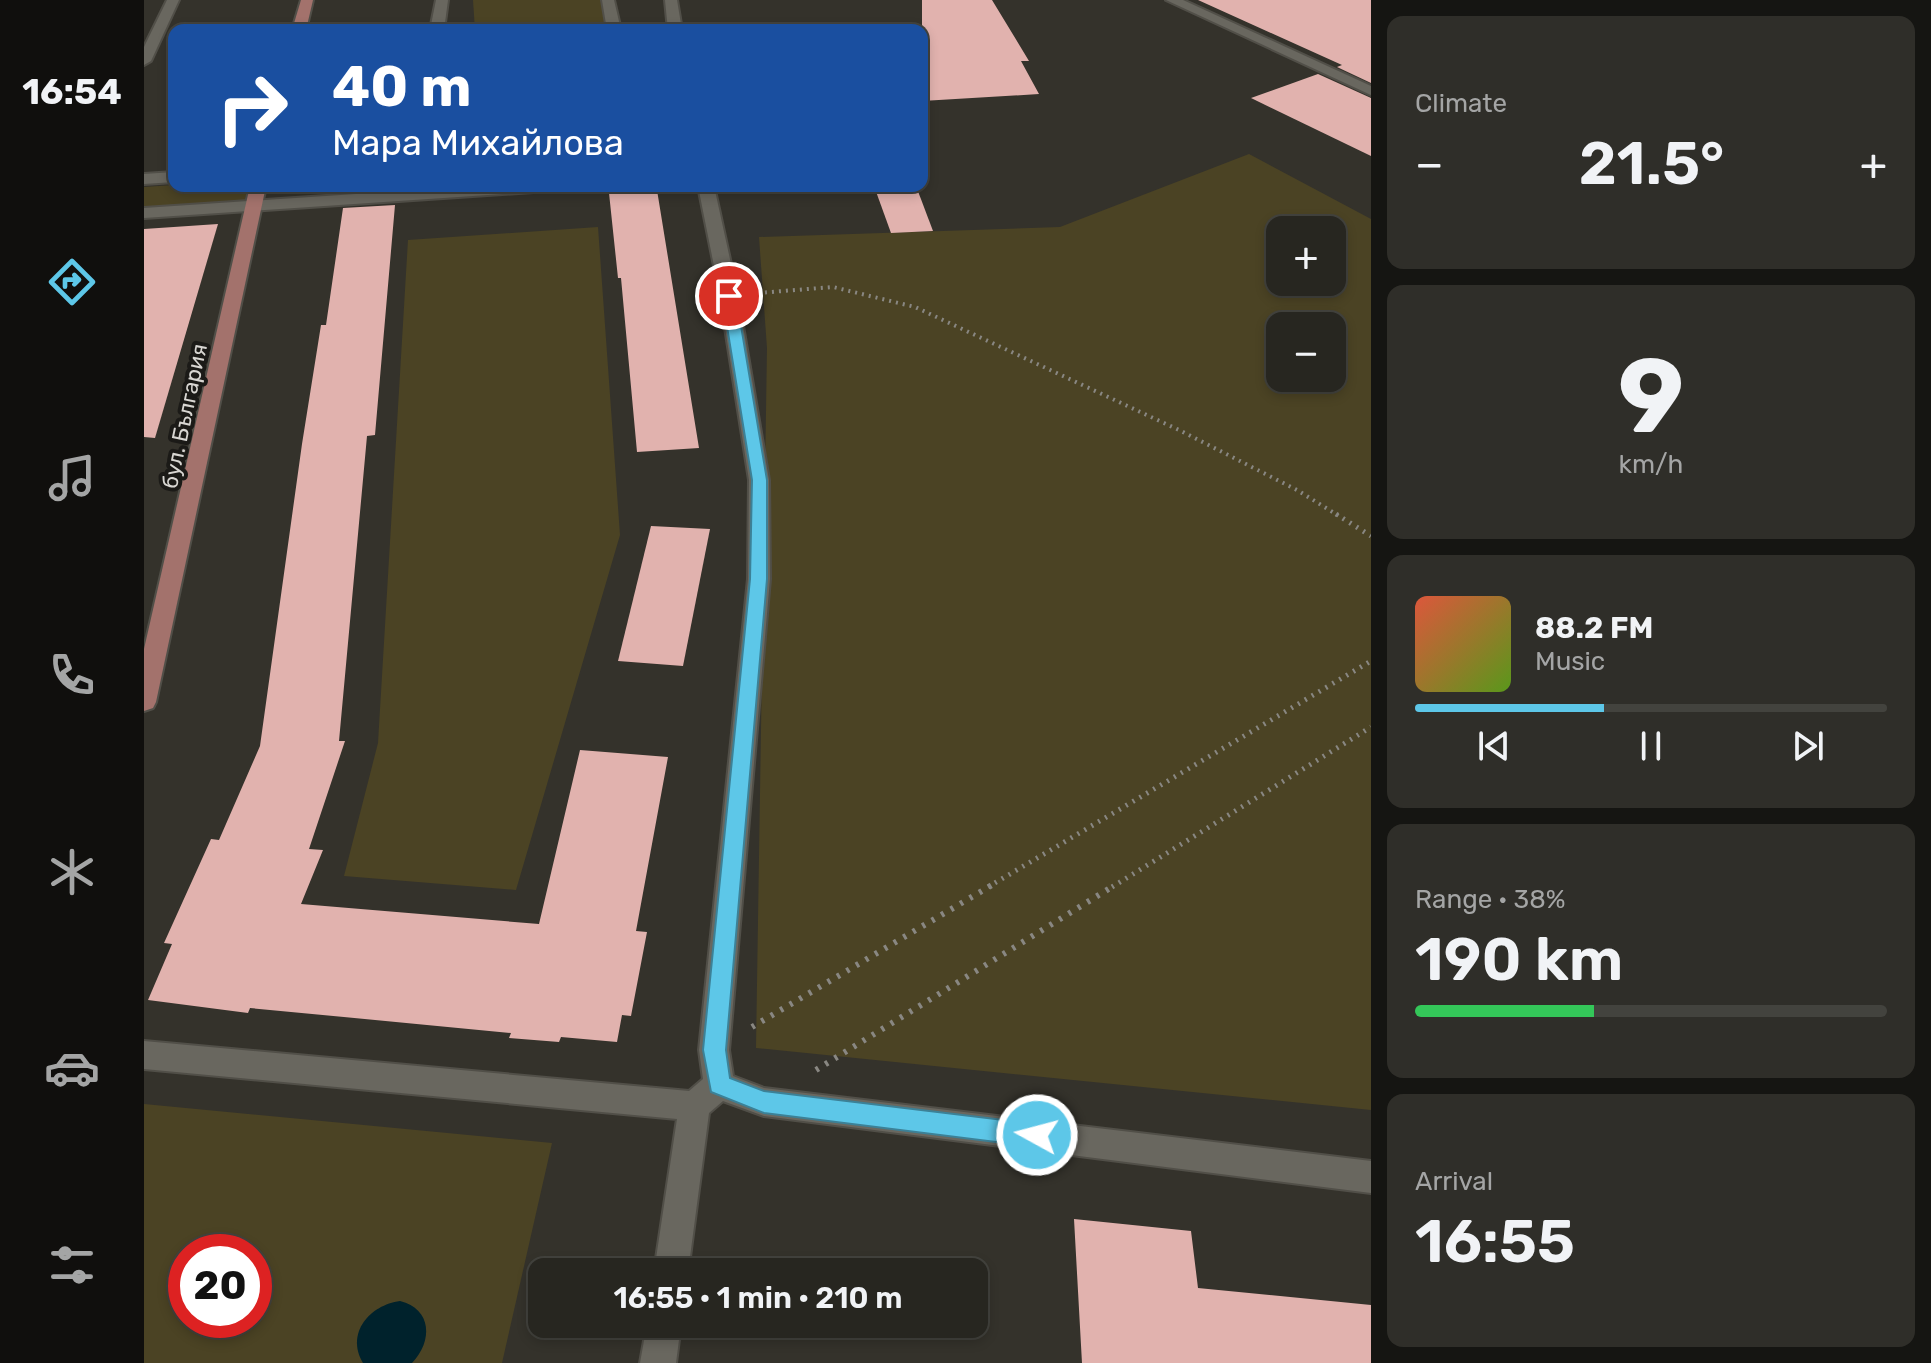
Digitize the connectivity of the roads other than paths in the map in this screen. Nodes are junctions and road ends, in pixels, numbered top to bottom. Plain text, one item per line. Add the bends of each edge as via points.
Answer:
1 (173, 0) edge
2 (307, 0) edge
3 (442, 0) edge
4 (608, 0) edge
5 (671, 0) edge
6 (1172, 0) edge
7 (301, 24) edge
8 (438, 24) edge
9 (613, 24) edge
10 (674, 24) edge
11 (144, 61) edge
12 (1371, 91) edge
13 (168, 177) edge
14 (144, 179) edge
15 (257, 192) edge
16 (464, 192) edge
17 (707, 192) edge
18 (254, 207) junction
19 (144, 213) edge
20 (144, 702) edge
21 (144, 1055) edge
22 (719, 1085) junction
23 (694, 1106) junction
24 (1371, 1177) edge
25 (673, 1258) edge
26 (662, 1338) edge
27 (658, 1363) edge

1 - 11 street
2 - 7 main road
3 - 8 street
4 - 9 street
5 - 10 street
6 - 12 street
13 - 14 street
15 - 18 main road, бул. България
16 - 18 street
17 - 22 street via 759,480 759,579 714,1050
18 - 19 street
18 - 20 main road, бул. България
21 - 23 street
22 - 23 street
22 - 24 street via 764,1102
23 - 25 street
26 - 27 street

